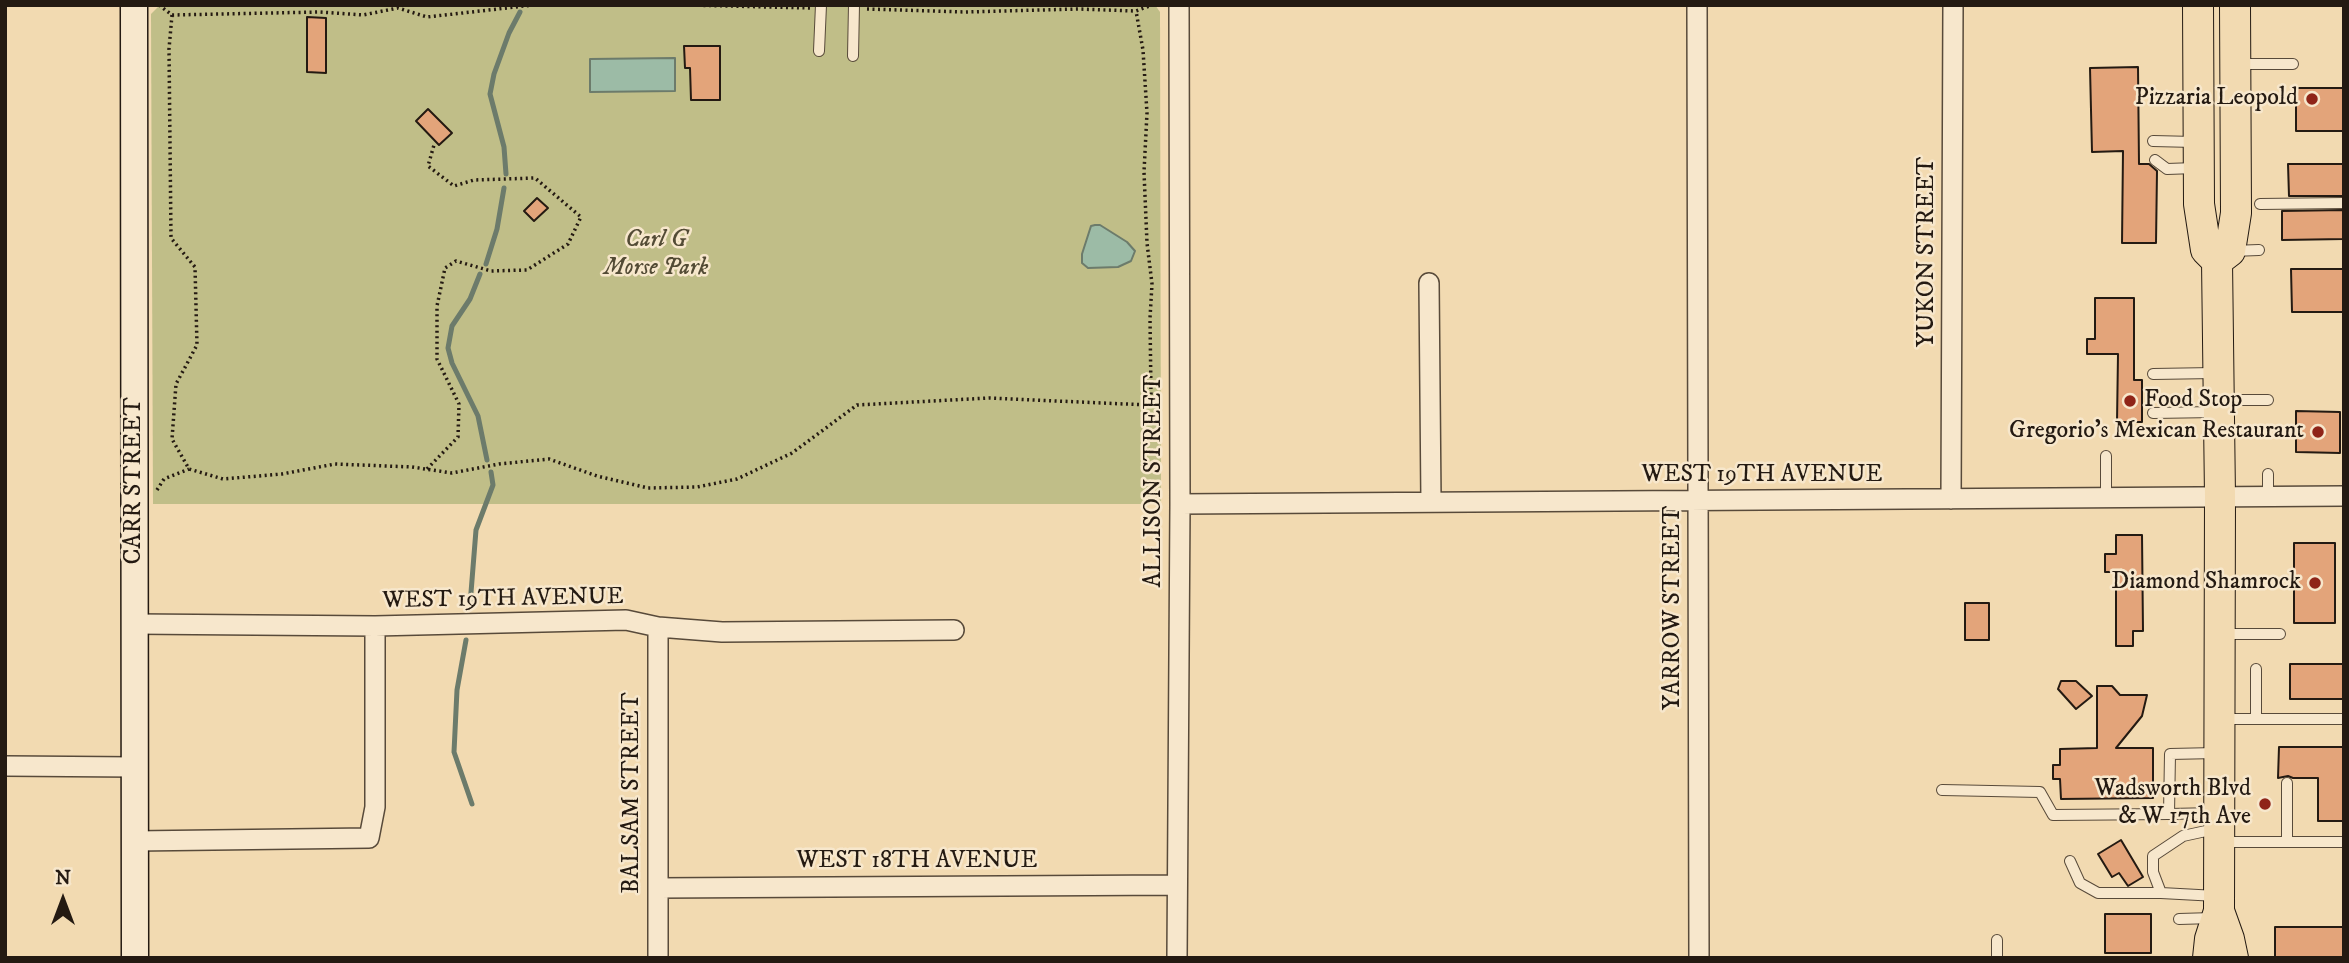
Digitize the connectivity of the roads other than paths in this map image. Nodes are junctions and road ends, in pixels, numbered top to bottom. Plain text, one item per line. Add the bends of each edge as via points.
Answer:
1 (134, 5) edge
2 (1179, 5) edge
3 (1697, 5) edge
4 (1953, 5) edge
5 (2198, 5) edge
6 (2235, 5) edge
7 (821, 6) edge
8 (854, 7) edge
9 (819, 51) dead end
10 (853, 55) dead end
11 (2235, 64) junction
12 (2293, 64) dead end
13 (2152, 141) dead end
14 (2198, 155) junction
15 (2155, 160) dead end
16 (2344, 203) edge
17 (2260, 204) dead end
18 (2259, 250) dead end
19 (2223, 256) junction
20 (1429, 283) dead end
21 (2153, 374) dead end
22 (2219, 395) junction
23 (2268, 400) dead end
24 (2153, 413) dead end
25 (2106, 456) dead end
26 (2268, 474) dead end
27 (2344, 496) edge
28 (2220, 497) junction
29 (2268, 497) junction
30 (2106, 498) junction
31 (1951, 499) junction
32 (1698, 500) junction
33 (1431, 502) junction
34 (1180, 504) junction
35 (135, 624) junction
36 (375, 626) junction
37 (658, 627) junction
38 (954, 631) dead end
39 (2219, 634) junction
40 (2280, 634) dead end
41 (2256, 669) dead end
42 (2219, 719) junction
43 (2256, 719) junction
44 (2344, 719) edge
45 (2219, 753) junction
46 (5, 766) edge
47 (135, 767) junction
48 (2287, 783) dead end
49 (1942, 790) dead end
50 (2169, 814) junction
51 (2219, 828) junction
52 (135, 841) junction
53 (2287, 842) junction
54 (2344, 842) edge
55 (2070, 861) dead end
56 (1176, 885) junction
57 (658, 888) junction
58 (2161, 893) junction
59 (2220, 911) junction
60 (2179, 919) dead end
61 (1997, 940) dead end
62 (135, 958) edge
63 (658, 958) edge
64 (1177, 958) edge
65 (1699, 958) edge
66 (1997, 958) edge
67 (2207, 958) edge
68 (2233, 958) edge

1 - 35 street, CARR STREET
2 - 34 street, ALLISON STREET
3 - 32 street, YARROW STREET
4 - 31 street, YUKON STREET
5 - 14 main road
6 - 11 main road
7 - 9 lane
8 - 10 lane
11 - 12 lane
11 - 19 main road via 2236,214
13 - 14 lane
14 - 15 lane via 2166,169
14 - 19 main road via 2206,250
16 - 17 lane
18 - 19 lane
19 - 22 main road
20 - 33 street
21 - 22 lane
22 - 23 lane
22 - 24 lane
22 - 28 main road
25 - 30 lane
26 - 29 lane
27 - 29 street, WEST 19TH AVENUE
28 - 29 street, WEST 19TH AVENUE
28 - 30 street, WEST 19TH AVENUE
28 - 39 main road
30 - 31 street, WEST 19TH AVENUE
31 - 32 street, WEST 19TH AVENUE
32 - 33 street, WEST 19TH AVENUE
32 - 65 street, YARROW STREET
33 - 34 street, WEST 19TH AVENUE
34 - 56 street, ALLISON STREET
35 - 36 street, WEST 19TH AVENUE
35 - 47 street, CARR STREET
36 - 37 street, WEST 19TH AVENUE via 626,620
36 - 52 street via 375,807 369,838
37 - 38 street, WEST 19TH AVENUE via 722,632
37 - 57 street, BALSAM STREET
39 - 40 lane
39 - 42 main road
41 - 43 lane
42 - 43 lane
42 - 45 main road
43 - 44 lane
45 - 50 lane via 2170,754
45 - 51 main road
46 - 47 street
47 - 52 street, CARR STREET
48 - 53 lane
49 - 50 lane via 2040,792 2053,816
50 - 51 lane
51 - 53 lane
51 - 58 lane via 2183,836 2153,856
51 - 59 main road
52 - 62 street, CARR STREET
53 - 54 lane
55 - 58 lane via 2080,883 2098,893
56 - 57 street, WEST 18TH AVENUE
56 - 64 street, ALLISON STREET
57 - 63 street, BALSAM STREET
58 - 59 lane
59 - 60 lane
59 - 67 main road
59 - 68 main road
61 - 66 lane

